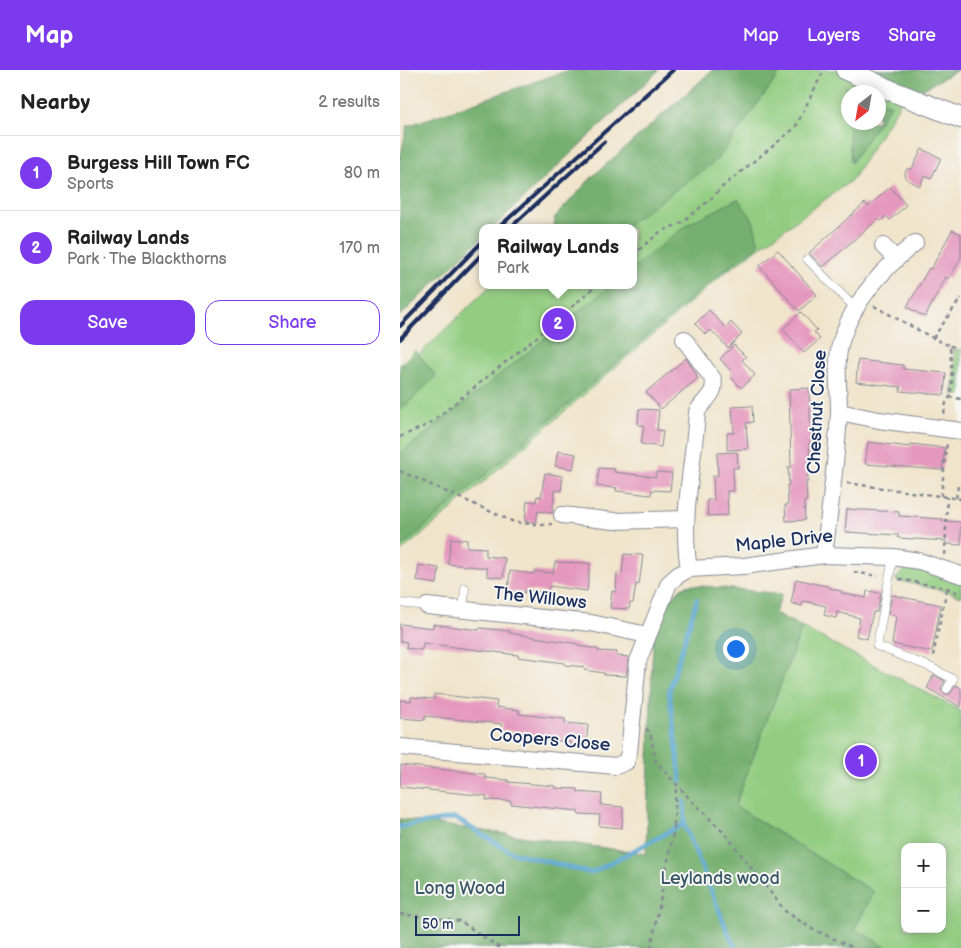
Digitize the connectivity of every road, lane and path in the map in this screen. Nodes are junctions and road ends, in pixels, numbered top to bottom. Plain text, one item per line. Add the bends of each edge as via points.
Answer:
1 (824, 70) edge
2 (846, 70) edge
3 (961, 118) edge
4 (916, 244) dead end
5 (883, 246) dead end
6 (637, 252) edge
7 (807, 259) dead end
8 (896, 259) junction
9 (592, 289) edge
10 (961, 298) edge
11 (858, 303) junction
12 (932, 338) junction
13 (684, 339) dead end
14 (950, 346) junction
15 (961, 348) edge
16 (961, 399) edge
17 (838, 412) junction
18 (955, 431) edge
19 (400, 436) edge
20 (400, 471) edge
21 (833, 482) junction
22 (958, 486) dead end
23 (941, 496) junction
24 (948, 497) junction
25 (956, 498) junction
26 (961, 499) edge
27 (562, 515) joint
28 (686, 519) junction
29 (824, 555) junction
30 (893, 556) junction
31 (689, 569) junction
32 (944, 569) junction
33 (961, 575) edge
34 (465, 588) dead end
35 (400, 603) edge
36 (427, 606) joint
37 (462, 610) junction
38 (647, 635) junction
39 (930, 667) junction
40 (948, 689) dead end
41 (632, 717) junction
42 (400, 747) edge
43 (676, 784) junction
44 (674, 823) junction
45 (674, 829) dead end
46 (400, 914) edge
47 (500, 948) edge
48 (651, 948) edge
49 (854, 948) edge

1 - 6 path via 795,128 721,188 711,200 681,223 660,232
2 - 3 street
4 - 8 street, Chestnut Close
5 - 8 street
7 - 11 lane
8 - 11 street, Chestnut Close
9 - 19 path via 429,424
10 - 12 path
11 - 12 path
11 - 17 street, Chestnut Close via 842,336 838,363
12 - 14 path
13 - 28 street via 714,384 712,394 697,412
14 - 15 path
14 - 16 path via 950,397
17 - 18 street
17 - 21 street, Chestnut Close
18 - 23 path
20 - 27 path via 514,522 560,523
21 - 23 path
21 - 29 street, Chestnut Close
22 - 25 path
23 - 24 path
24 - 25 path
24 - 32 path
25 - 26 path
27 - 28 street via 614,521
28 - 31 street
29 - 30 street, Maple Drive
29 - 31 street, Maple Drive via 744,566
30 - 32 street, Maple Drive
30 - 39 lane via 877,646
31 - 38 street via 669,583
32 - 33 street, Maple Drive
33 - 39 path via 947,588
34 - 37 lane
35 - 36 lane
36 - 37 street, The Willows
37 - 38 street, The Willows via 591,623
38 - 41 street, Coopers Close via 638,661
39 - 40 lane via 953,679
41 - 42 street, Coopers Close via 626,762 616,766
41 - 43 path via 650,732 656,762
43 - 44 path
43 - 49 path via 725,834 785,911
44 - 45 path
44 - 48 path
46 - 47 path via 460,921

